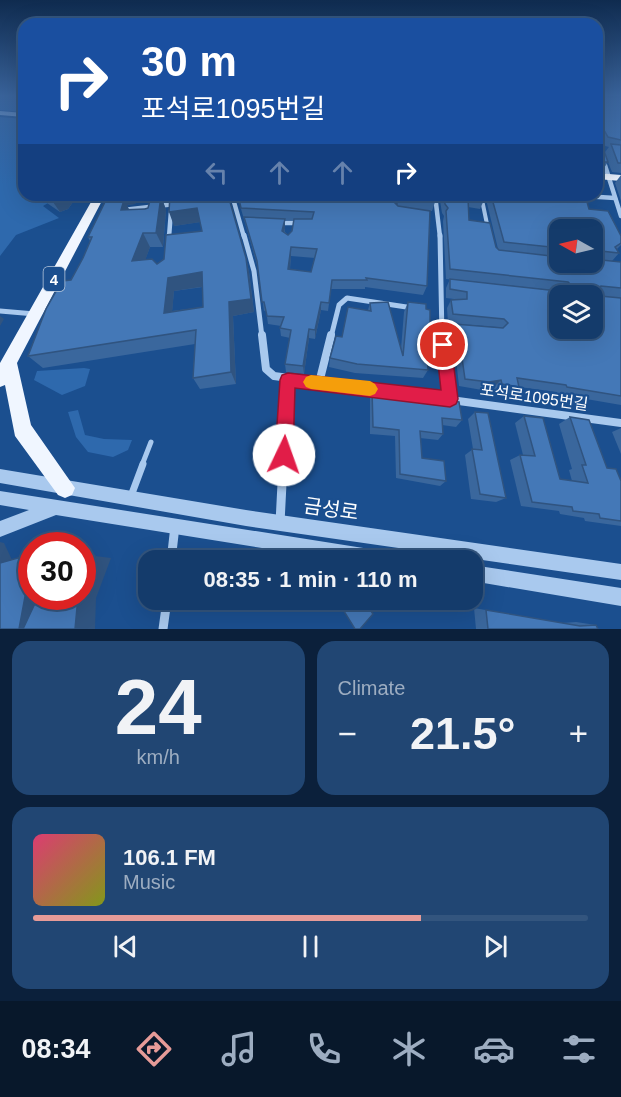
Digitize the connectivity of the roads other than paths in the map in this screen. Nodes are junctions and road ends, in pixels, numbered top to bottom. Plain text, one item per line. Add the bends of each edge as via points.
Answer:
1 (603, 176) edge
2 (603, 178) edge
3 (621, 178) edge
4 (603, 197) edge
5 (615, 198) junction
6 (98, 201) edge
7 (233, 201) edge
8 (436, 201) edge
9 (482, 201) edge
10 (181, 204) edge
11 (171, 205) junction
12 (113, 211) edge
13 (429, 216) edge
14 (621, 216) edge
15 (440, 217) junction
16 (241, 222) junction
17 (251, 222) edge
18 (271, 222) edge
19 (291, 223) junction
20 (310, 224) edge
21 (289, 231) edge
22 (490, 236) edge
23 (167, 252) edge
24 (442, 284) junction
25 (454, 285) edge
26 (417, 309) edge
27 (0, 310) edge
28 (429, 310) edge
29 (440, 312) junction
30 (35, 314) junction
31 (441, 327) junction
32 (452, 328) edge
33 (3, 370) edge
34 (288, 380) junction
35 (320, 383) junction
36 (450, 399) junction
37 (621, 423) edge
38 (151, 442) dead end
39 (0, 476) edge
40 (65, 488) junction
41 (0, 498) edge
42 (130, 499) junction
43 (57, 507) junction
44 (122, 518) junction
45 (280, 523) junction
46 (175, 526) junction
47 (0, 529) edge
48 (172, 550) edge
49 (326, 550) edge
50 (621, 572) edge
51 (483, 575) edge
52 (621, 597) edge
53 (166, 610) edge
54 (164, 629) edge

1 - 3 main road
2 - 5 street
4 - 5 street
5 - 14 street
6 - 30 main road, 4
7 - 16 street, 포석로1095번길
8 - 15 street
9 - 22 street
10 - 11 street
11 - 12 street
11 - 23 street
13 - 15 street
15 - 24 street
16 - 17 street
16 - 34 street, 포석로1095번길 via 254,271 266,369
18 - 19 street
19 - 20 street
19 - 21 street
24 - 25 street
24 - 29 street
26 - 35 street via 347,298 339,305
27 - 30 street
28 - 29 street
29 - 31 street
30 - 33 main road, 4
31 - 32 street
31 - 36 street
33 - 40 main road via 22,429
34 - 35 street, 포석로1095번길
34 - 45 street
35 - 36 street, 포석로1095번길
36 - 37 street, 포석로1095번길
38 - 42 lane
39 - 40 street, 금성로
40 - 42 street, 금성로
41 - 43 street
42 - 44 street
42 - 45 street, 금성로
43 - 44 street
43 - 47 street
44 - 46 street
45 - 50 street, 금성로
46 - 48 street
46 - 49 street
51 - 52 street
53 - 54 street

